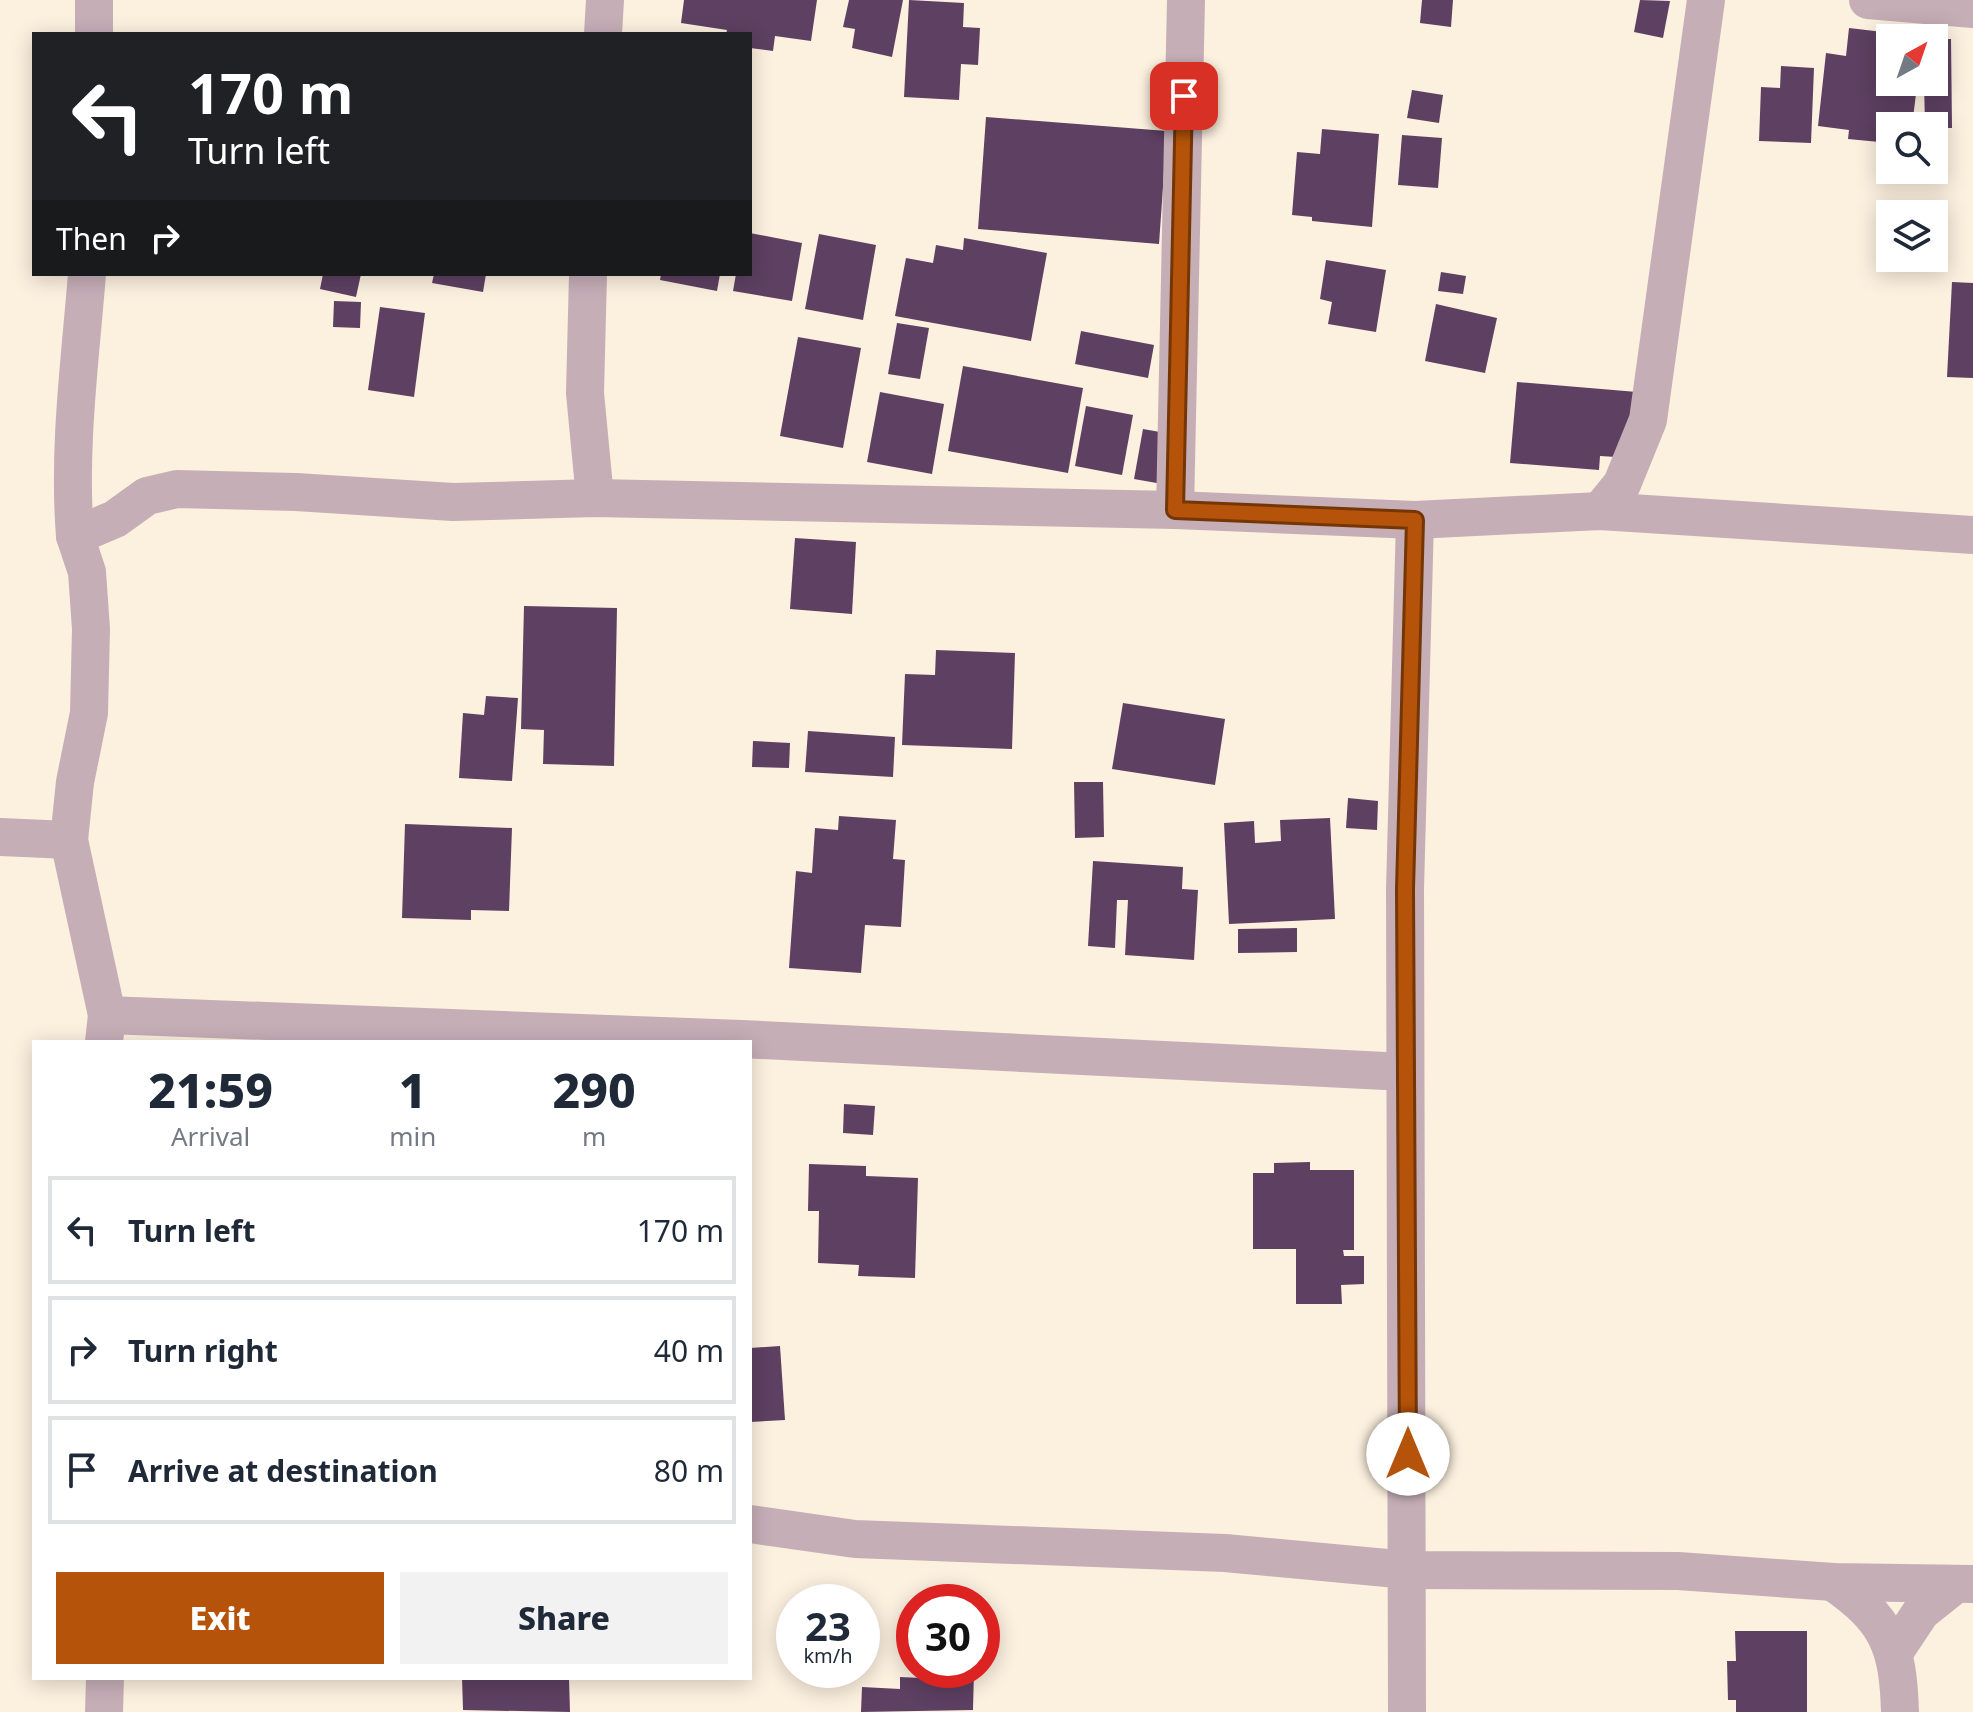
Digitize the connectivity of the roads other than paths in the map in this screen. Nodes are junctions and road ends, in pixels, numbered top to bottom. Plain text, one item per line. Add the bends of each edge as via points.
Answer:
1 (94, 0) edge
2 (605, 0) edge
3 (1186, 0) edge
4 (1706, 0) edge
5 (1868, 0) edge
6 (1973, 9) edge
7 (94, 32) edge
8 (603, 32) edge
9 (87, 276) edge
10 (588, 276) edge
11 (595, 498) junction
12 (1175, 510) junction
13 (1600, 511) junction
14 (1415, 520) junction
15 (1973, 535) edge
16 (75, 536) junction
17 (0, 837) edge
18 (69, 840) junction
19 (106, 1028) edge
20 (1405, 1072) junction
21 (752, 1524) edge
22 (1408, 1570) junction
23 (1833, 1582) junction
24 (1964, 1584) edge
25 (1895, 1651) junction
26 (105, 1680) edge
27 (104, 1712) edge
28 (1407, 1712) edge
29 (1900, 1712) edge

1 - 7 street
2 - 8 street
3 - 12 street
4 - 13 street via 1648,420 1622,484
5 - 6 street
9 - 16 street via 74,437
10 - 11 street via 585,393
11 - 12 street
11 - 16 street via 453,502 177,489 147,496 115,519
12 - 14 street
13 - 14 street
13 - 15 street
14 - 20 street
16 - 18 street via 87,572 90,699
17 - 18 street
18 - 19 street
19 - 20 street via 756,1040
20 - 22 street
21 - 22 street via 855,1539 1225,1553
22 - 23 street via 1678,1571
22 - 28 street
23 - 24 street
23 - 25 street via 1862,1602
24 - 25 street via 1921,1612
25 - 29 street
26 - 27 street

